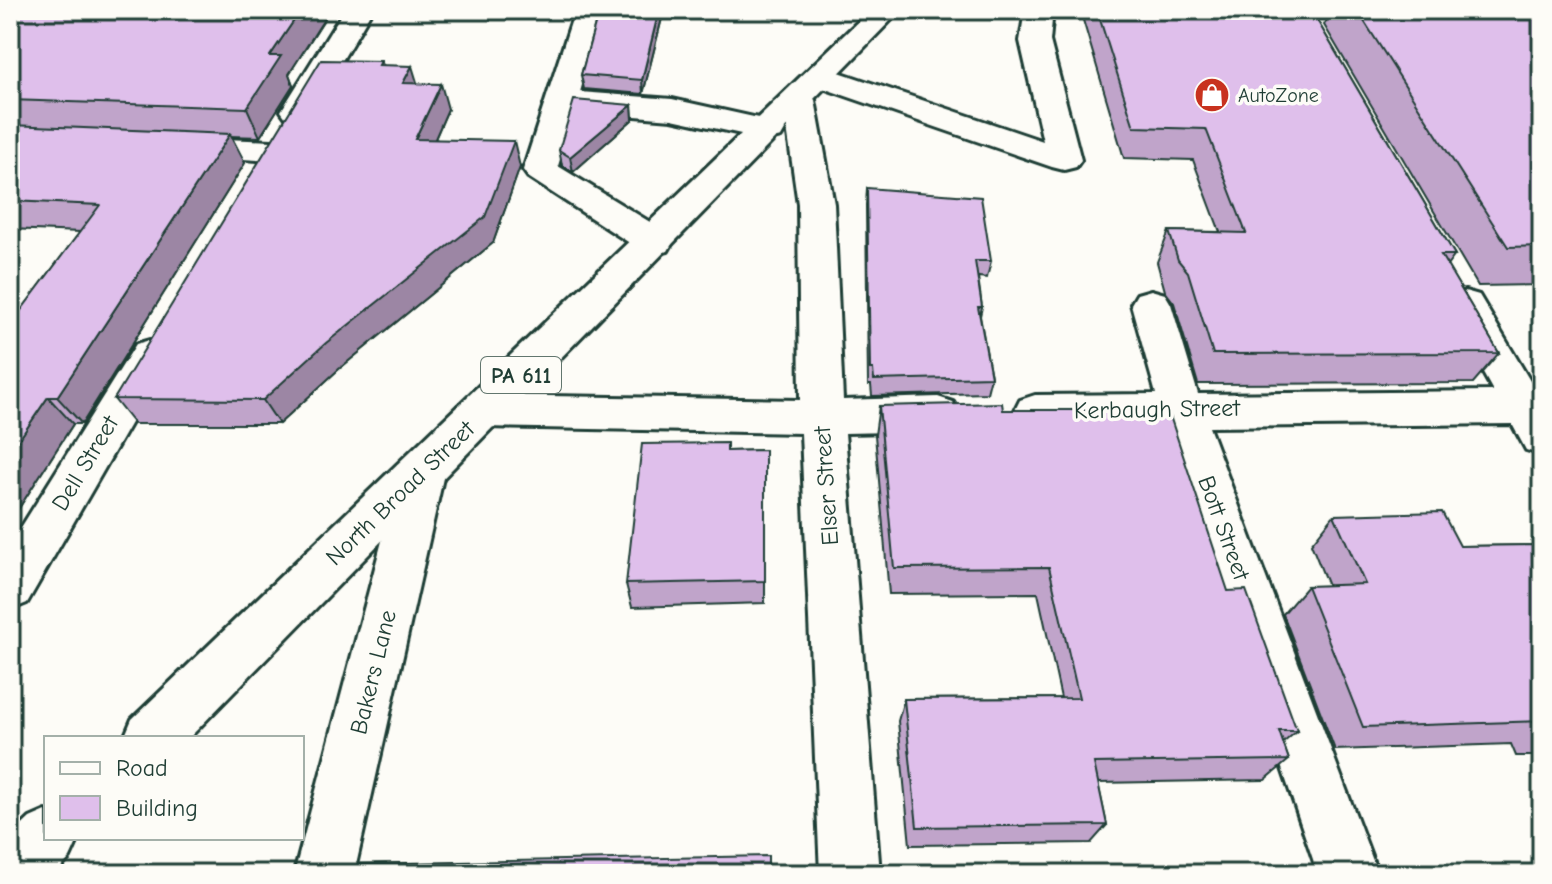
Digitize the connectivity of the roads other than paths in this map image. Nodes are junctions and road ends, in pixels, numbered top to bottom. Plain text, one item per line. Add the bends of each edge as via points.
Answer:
1 (358, 10) edge
2 (589, 10) edge
3 (887, 10) edge
4 (1039, 10) edge
5 (561, 100) junction
6 (797, 102) junction
7 (149, 146) edge
8 (272, 151) junction
9 (248, 192) edge
10 (655, 242) junction
11 (1445, 270) edge
12 (1151, 304) dead end
13 (166, 329) edge
14 (1181, 408) junction
15 (485, 411) junction
16 (822, 417) junction
17 (1536, 417) edge
18 (423, 469) junction
19 (10, 588) edge
20 (153, 736) edge
21 (48, 840) edge
22 (14, 874) edge
23 (324, 874) edge
24 (850, 874) edge
25 (1348, 874) edge

1 - 8 street
2 - 5 street
3 - 6 street, North Broad Street / PA 611
4 - 6 street via 1035,41 1064,160
5 - 6 street via 672,109
5 - 10 street via 540,170
6 - 10 street, North Broad Street / PA 611
6 - 16 street, Elser Street via 816,204
7 - 8 street
8 - 9 street
10 - 15 street, North Broad Street / PA 611
11 - 17 street
12 - 14 street, Bott Street
13 - 19 street, Dell Street
14 - 16 street, Kerbaugh Street
14 - 17 street, Kerbaugh Street
14 - 25 street, Bott Street
15 - 16 street, Kerbaugh Street
15 - 18 street, North Broad Street / PA 611
16 - 24 street, Elser Street
18 - 20 street, North Broad Street / PA 611
18 - 23 street, Bakers Lane
21 - 22 street

